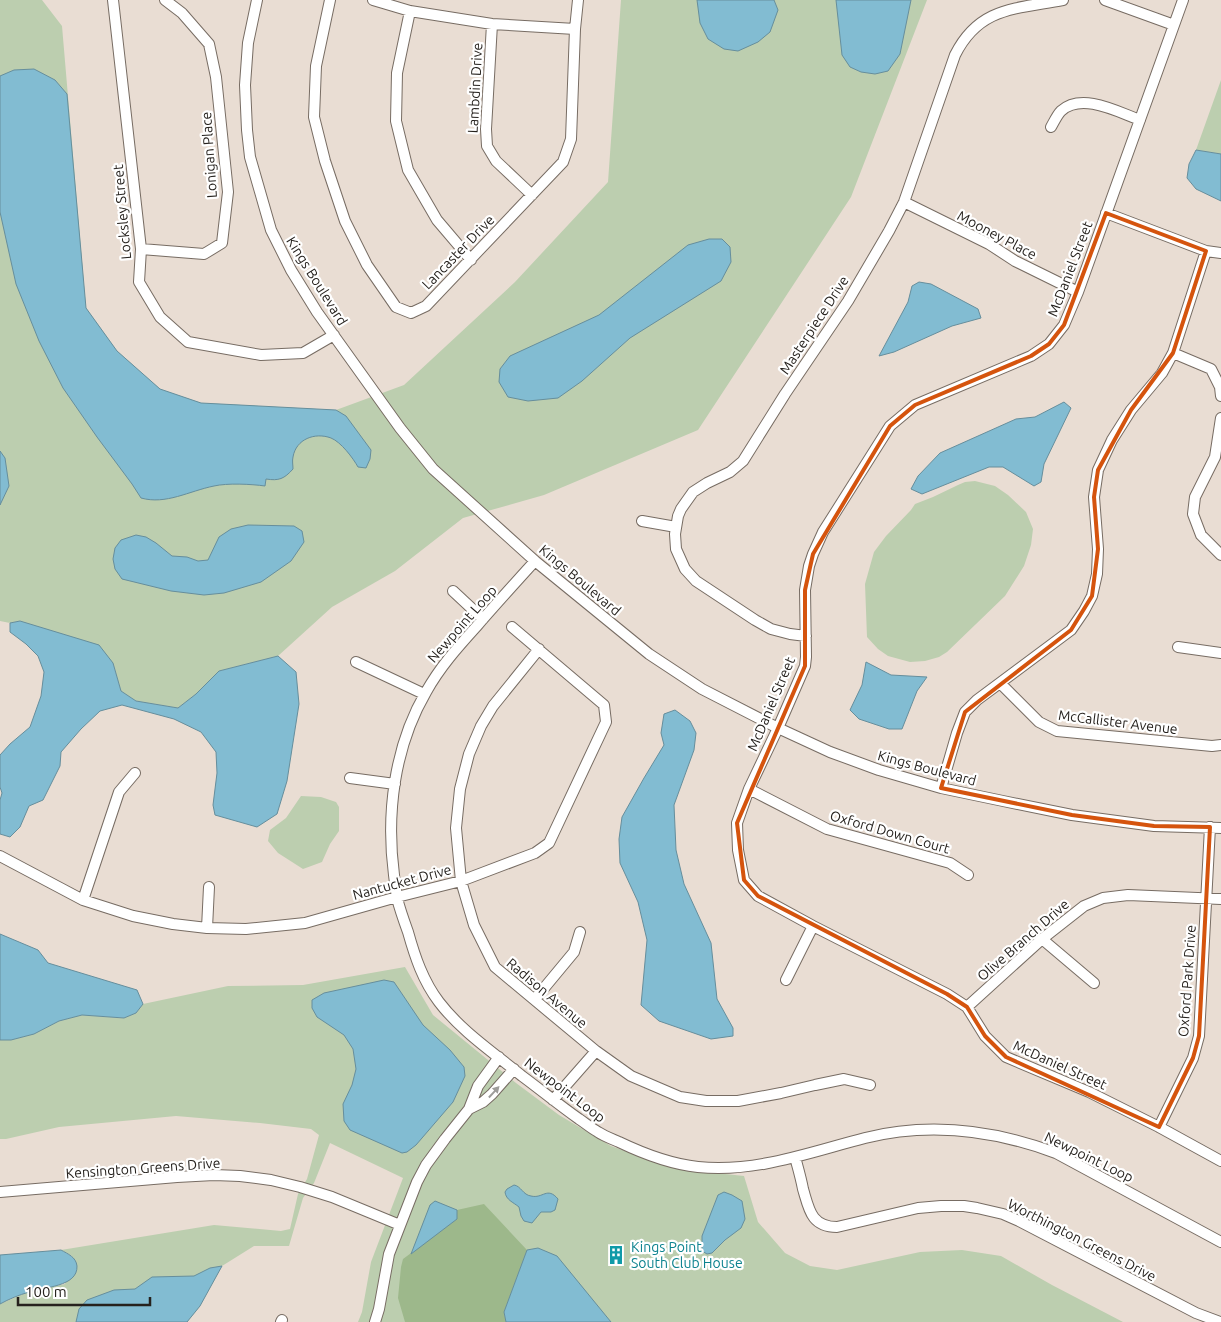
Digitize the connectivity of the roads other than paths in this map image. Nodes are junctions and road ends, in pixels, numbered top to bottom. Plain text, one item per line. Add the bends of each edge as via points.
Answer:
1 (113, 0) edge
2 (165, 0) edge
3 (257, 0) edge
4 (330, 0) edge
5 (373, 0) edge
6 (578, 0) edge
7 (1063, 0) edge
8 (1104, 0) edge
9 (1183, 0) edge
10 (410, 11) junction
11 (492, 24) junction
12 (1174, 25) junction
13 (574, 29) junction
14 (1140, 120) junction
15 (1051, 128) dead end
16 (532, 195) junction
17 (904, 202) junction
18 (1106, 213) junction
19 (141, 249) junction
20 (1206, 251) junction
21 (1221, 253) edge
22 (471, 260) junction
23 (1078, 292) junction
24 (334, 335) junction
25 (1173, 353) junction
26 (1221, 396) edge
27 (1221, 418) edge
28 (642, 521) dead end
29 (676, 527) junction
30 (1221, 555) edge
31 (535, 561) junction
32 (453, 591) dead end
33 (483, 619) junction
34 (512, 627) dead end
35 (806, 636) junction
36 (1178, 647) dead end
37 (539, 649) junction
38 (1221, 653) edge
39 (356, 662) dead end
40 (1000, 683) junction
41 (424, 694) junction
42 (778, 728) junction
43 (1221, 745) edge
44 (135, 772) dead end
45 (350, 778) dead end
46 (395, 784) junction
47 (941, 788) junction
48 (749, 789) junction
49 (1216, 828) edge
50 (0, 856) edge
51 (968, 875) dead end
52 (461, 880) junction
53 (209, 887) dead end
54 (397, 897) junction
55 (1206, 898) junction
56 (1221, 898) edge
57 (83, 900) junction
58 (813, 926) junction
59 (207, 928) junction
60 (580, 932) dead end
61 (1042, 939) junction
62 (786, 980) dead end
63 (1094, 983) dead end
64 (535, 999) junction
65 (967, 1007) junction
66 (596, 1051) junction
67 (499, 1057) junction
68 (514, 1069) junction
69 (870, 1085) dead end
70 (553, 1100) junction
71 (469, 1109) junction
72 (1159, 1127) junction
73 (795, 1157) junction
74 (1221, 1161) edge
75 (0, 1192) edge
76 (400, 1225) junction
77 (1221, 1242) edge
78 (375, 1322) edge
79 (1220, 1322) edge

1 - 19 street, Locksley Street
2 - 19 street, Lonigan Place via 209,44 216,77 228,192 222,243 204,254
3 - 24 street, Kings Boulevard via 248,43 245,85 250,157 271,230 291,270
4 - 22 street, Lancaster Drive via 316,66 314,117 345,222 367,265 396,307 411,313 426,306
5 - 10 street
6 - 13 street, Lancaster Drive
7 - 17 street, Masterpiece Drive via 998,13 982,21 964,39 955,55
8 - 12 street
9 - 12 street, McDaniel Street
10 - 11 street
10 - 22 street via 397,73 396,121 408,170 437,220
11 - 13 street
11 - 16 street, Lambdin Drive via 487,146 496,161
12 - 14 street, McDaniel Street
13 - 16 street, Lancaster Drive via 571,138 563,162
14 - 15 street via 1098,105 1081,103 1061,111
14 - 18 street, McDaniel Street
16 - 22 street, Lancaster Drive
17 - 23 street, Mooney Place
17 - 29 street, Masterpiece Drive via 848,301 748,454 738,467 693,492 681,509
18 - 20 street
18 - 23 street, McDaniel Street
19 - 24 street, Locksley Street via 139,282 160,317 188,342 261,355 295,354 303,353
20 - 21 street
20 - 25 street
23 - 35 street, McDaniel Street via 1064,325 1049,344 1031,356 915,405 890,426 818,541 805,590
24 - 31 street, Kings Boulevard via 381,403 433,469
25 - 26 street via 1211,369
25 - 40 street via 1162,373 1130,410 1098,470 1094,497 1097,574 1092,596 1071,630
27 - 30 street via 1215,457 1195,498 1193,514 1201,535
28 - 29 street
29 - 35 street, Masterpiece Drive via 679,557 696,581 762,624 780,632
31 - 33 street, Newpoint Loop
31 - 42 street, Kings Boulevard via 649,654 702,689
32 - 33 street
33 - 41 street, Newpoint Loop via 443,664
34 - 37 street, Nantucket Drive
35 - 42 street, McDaniel Street via 805,666
36 - 38 street
37 - 52 street, Radison Avenue via 493,706 469,754 460,789 456,828
37 - 52 street, Nantucket Drive via 604,705 606,722 549,843 535,853
39 - 41 street
40 - 43 street, McCallister Avenue via 1040,722 1057,731
40 - 47 street via 965,712
41 - 46 street, Newpoint Loop via 409,728
42 - 47 street, Kings Boulevard via 830,752
42 - 48 street, McDaniel Street
44 - 57 street via 119,792
45 - 46 street
46 - 54 street, Newpoint Loop via 391,850
47 - 49 street, Kings Boulevard via 1072,815 1154,826
48 - 51 street, Oxford Down Court via 827,829 950,863
48 - 58 street, McDaniel Street via 737,823 744,880 758,896
49 - 55 street, Oxford Park Drive
50 - 57 street, Nantucket Drive
52 - 54 street, Nantucket Drive
52 - 64 street, Radison Avenue via 474,925 495,967
53 - 59 street
54 - 59 street, Nantucket Drive via 305,923 246,929
54 - 67 street, Newpoint Loop via 421,973 437,1000
55 - 56 street, Olive Branch Drive
55 - 61 street, Olive Branch Drive via 1128,895 1103,898 1084,906
55 - 72 street, Oxford Park Drive via 1199,1036 1194,1058
57 - 59 street, Nantucket Drive via 133,916
58 - 62 street
58 - 65 street, McDaniel Street
60 - 64 street via 574,952
61 - 63 street
61 - 65 street, Olive Branch Drive
64 - 66 street, Radison Avenue
65 - 72 street, McDaniel Street via 985,1036 1006,1057 1089,1092
66 - 69 street, Radison Avenue via 647,1084 680,1097 706,1101 738,1101 844,1079
66 - 70 street
67 - 68 street, Newpoint Loop
67 - 71 street via 478,1086
68 - 70 street, Newpoint Loop
71 -> 68 street via 483,1102
70 - 73 street, Newpoint Loop via 598,1132 642,1153 666,1160 697,1167 727,1168 751,1167
71 - 76 street via 426,1165
72 - 74 street, McDaniel Street
73 - 77 street, Newpoint Loop via 898,1131 933,1129 998,1136 1056,1153
73 - 79 street, Worthington Greens Drive via 811,1214 826,1226 837,1227 930,1206 990,1210 1019,1220 1196,1313
75 - 76 street, Kensington Greens Drive via 186,1176 240,1176 300,1187
76 - 78 street via 387,1262

